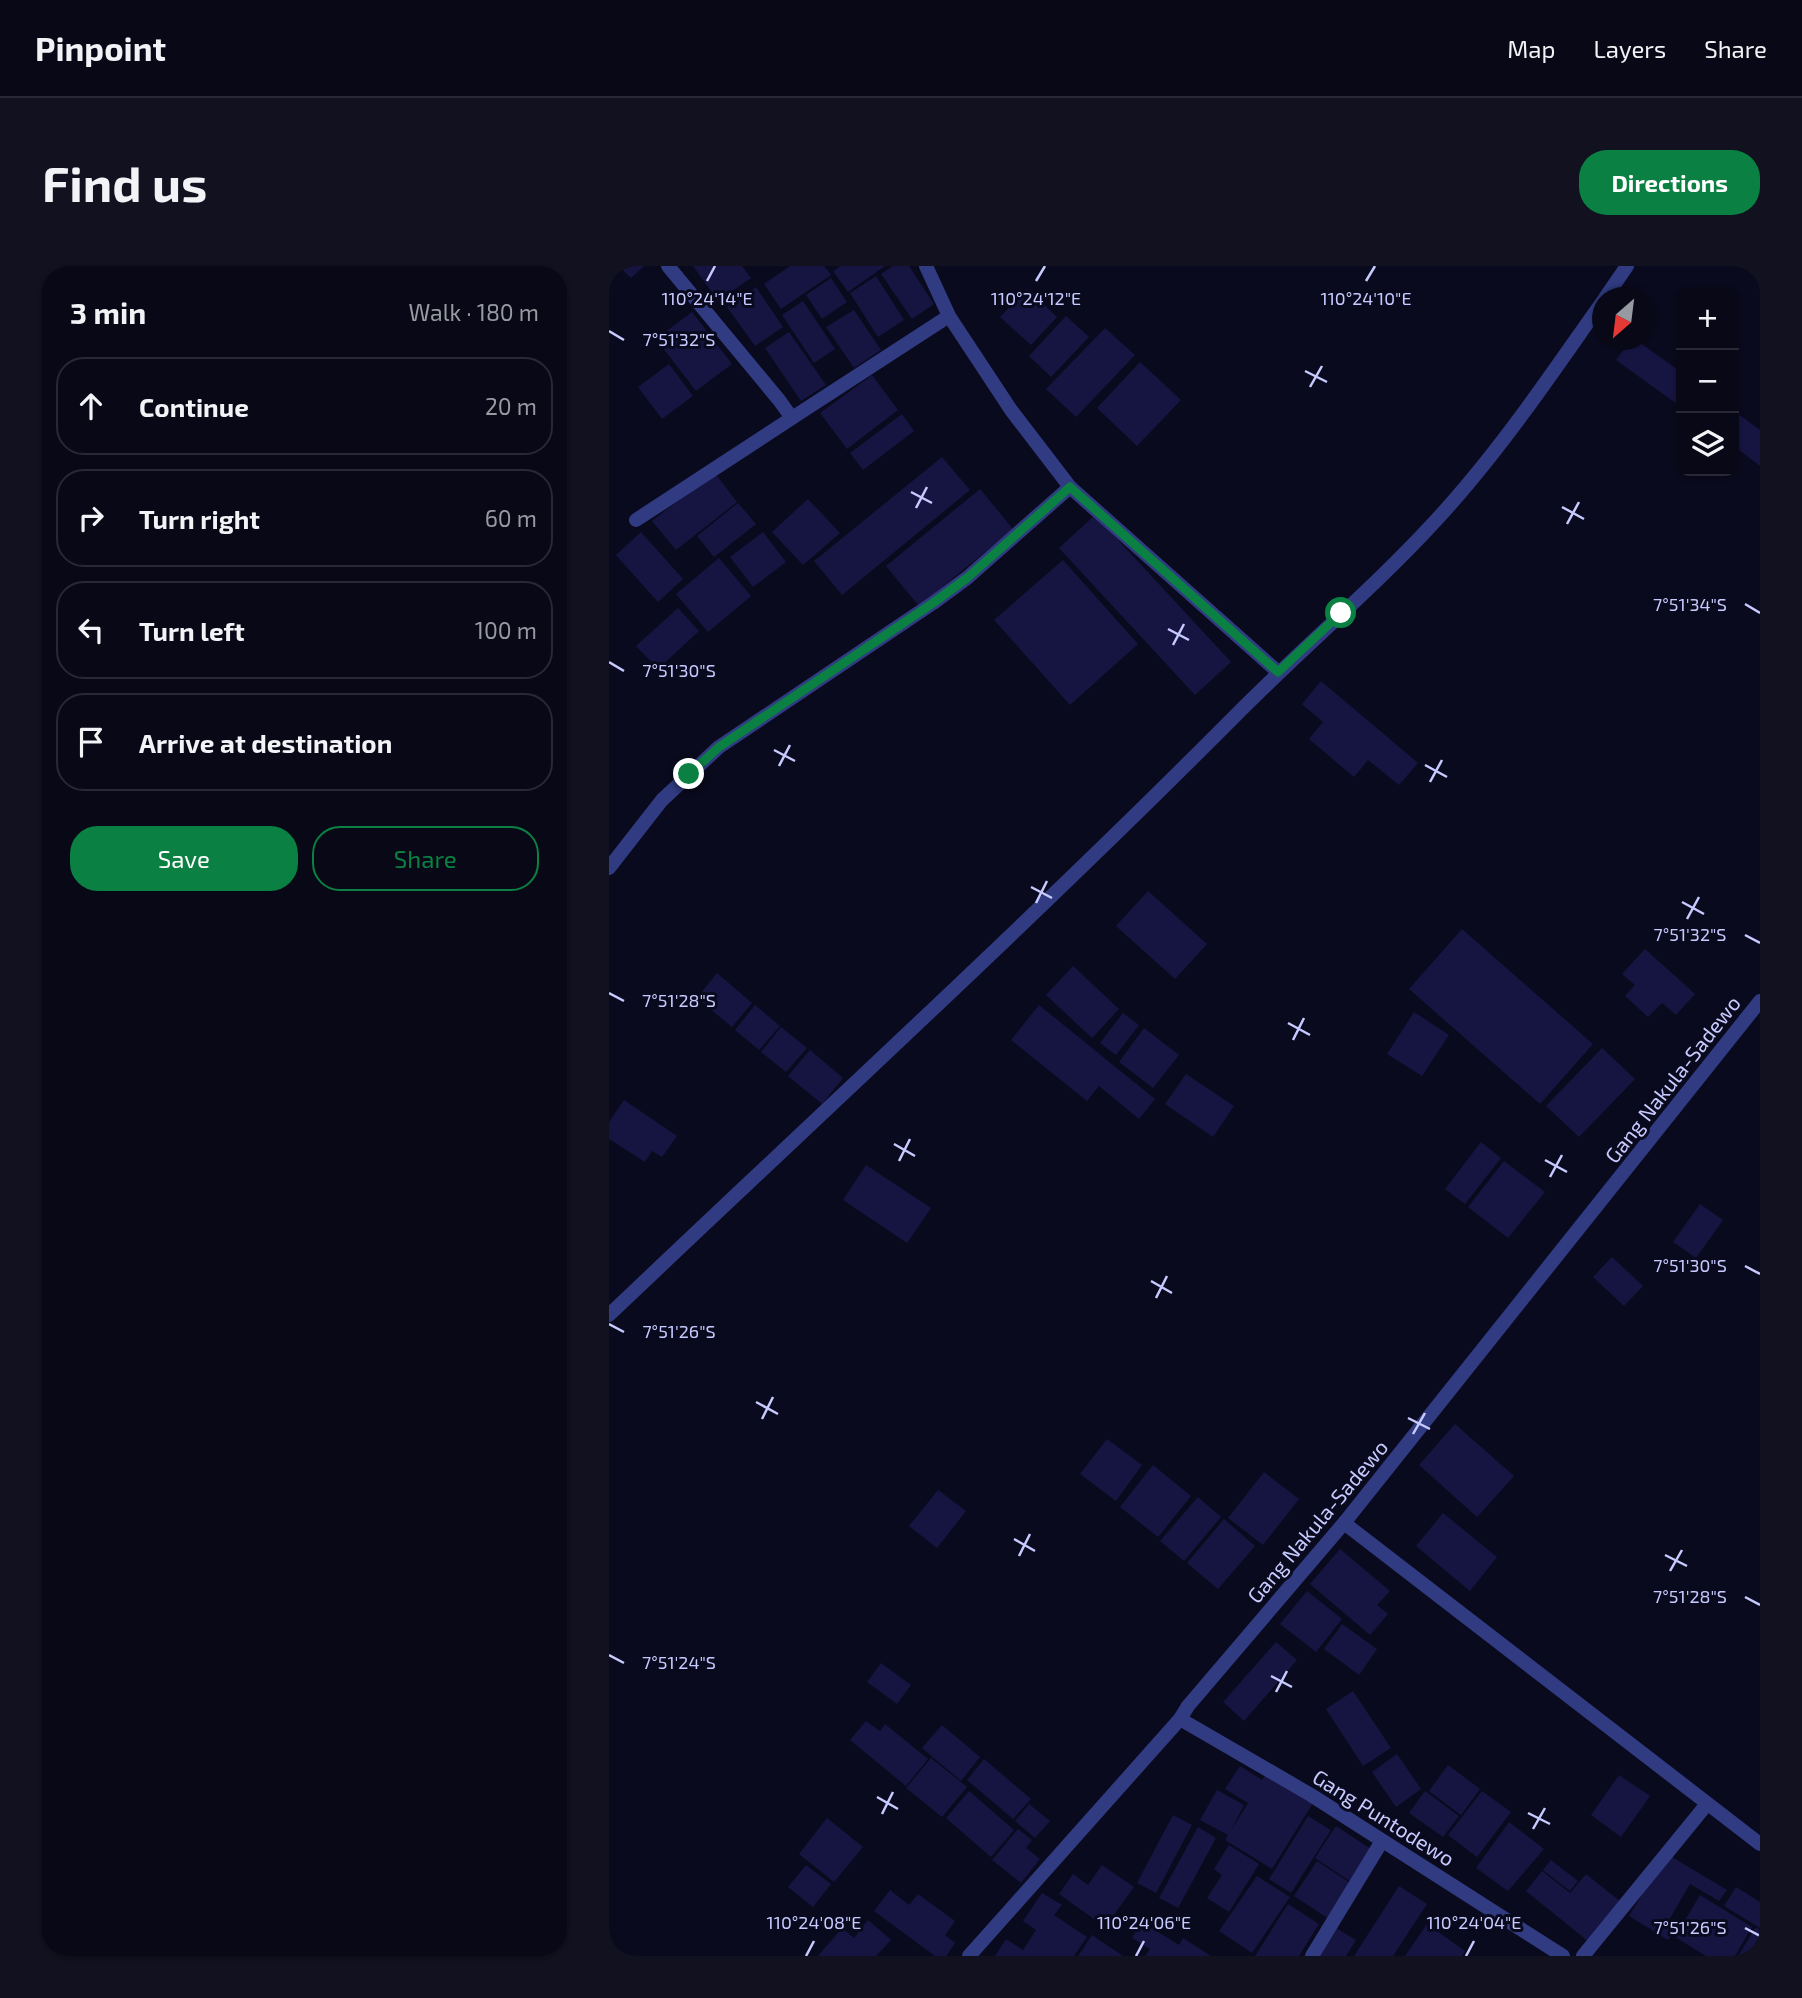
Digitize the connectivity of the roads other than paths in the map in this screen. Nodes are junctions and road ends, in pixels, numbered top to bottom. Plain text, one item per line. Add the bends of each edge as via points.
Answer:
1 (668, 266) edge
2 (926, 266) edge
3 (1627, 266) edge
4 (1612, 287) edge
5 (949, 316) junction
6 (1592, 316) edge
7 (792, 418) junction
8 (1070, 487) junction
9 (636, 520) dead end
10 (1278, 672) junction
11 (609, 868) edge
12 (1760, 1001) edge
13 (609, 1315) edge
14 (1343, 1524) junction
15 (1180, 1719) junction
16 (1707, 1804) junction
17 (1382, 1842) junction
18 (1760, 1844) edge
19 (969, 1956) edge
20 (1312, 1956) edge
21 (1563, 1956) edge
22 (1583, 1956) edge

1 - 7 street
2 - 5 street
3 - 4 street
5 - 7 street
5 - 8 street via 1011,410
6 - 10 street via 1468,485 1392,566
7 - 9 street
8 - 10 street
8 - 11 street via 967,578 719,747 662,800
10 - 13 street via 1137,815
12 - 14 street, Gang Nakula-Sadewo
14 - 15 street, Gang Nakula-Sadewo
14 - 16 street
15 - 17 street, Gang Puntodewo
15 - 19 street, Gang Nakula-Sadewo
16 - 18 street
16 - 22 street
17 - 20 street
17 - 21 street, Gang Puntodewo

